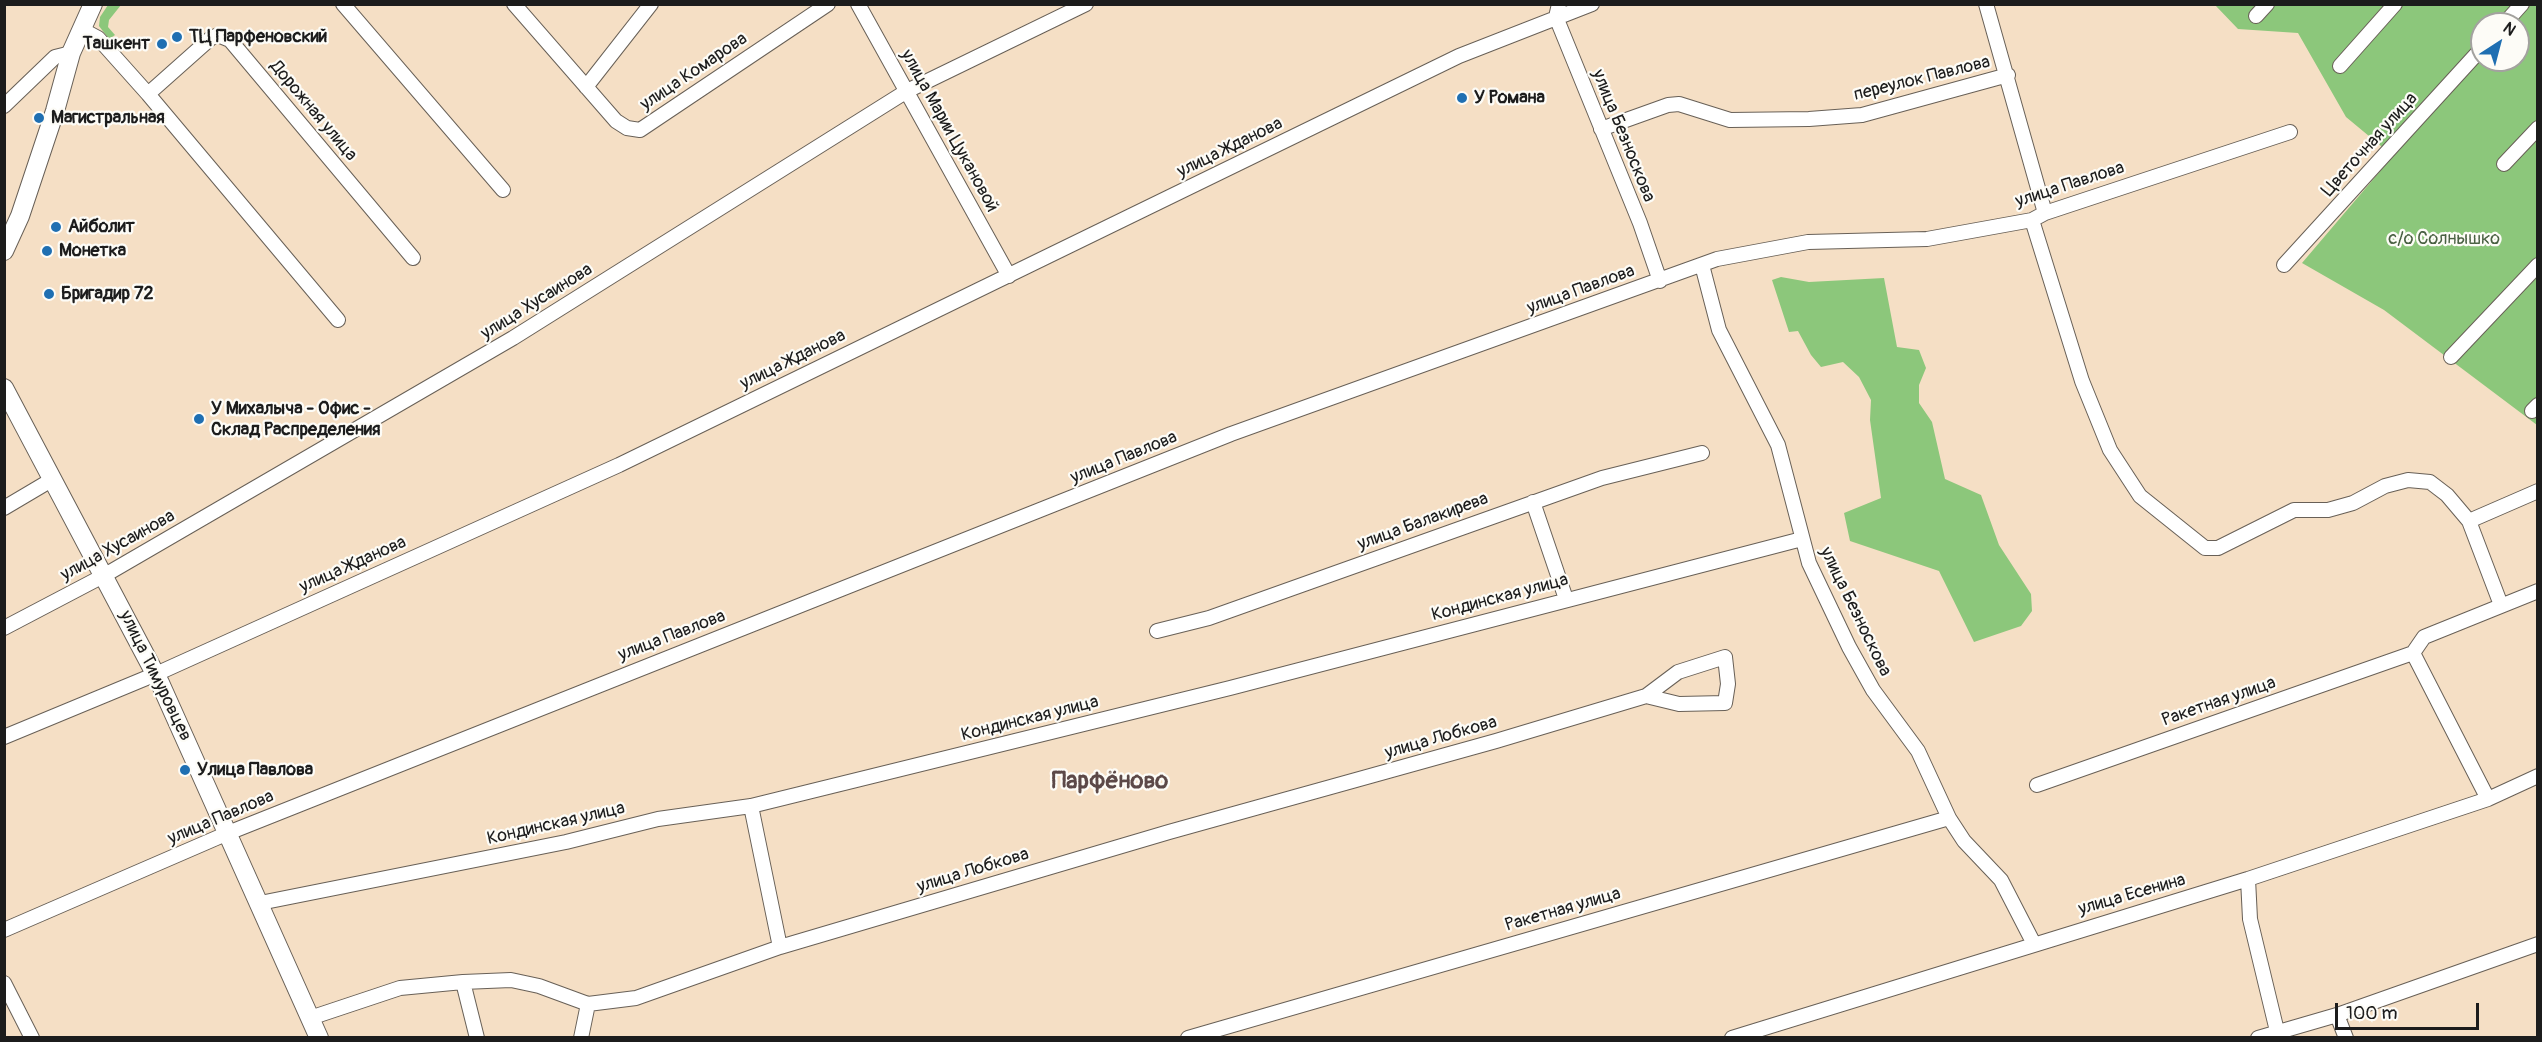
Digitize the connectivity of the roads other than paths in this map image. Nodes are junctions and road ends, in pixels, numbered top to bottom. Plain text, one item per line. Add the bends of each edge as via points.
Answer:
1 (93, 4) edge
2 (343, 4) edge
3 (514, 4) edge
4 (651, 4) edge
5 (828, 4) edge
6 (858, 4) edge
7 (1086, 4) edge
8 (1592, 4) edge
9 (1986, 4) edge
10 (2267, 4) edge
11 (2395, 4) edge
12 (1557, 11) edge
13 (2256, 16) dead end
14 (81, 28) junction
15 (71, 52) junction
16 (2470, 61) edge
17 (2340, 66) dead end
18 (2008, 75) junction
19 (586, 87) junction
20 (907, 91) junction
21 (148, 94) junction
22 (8, 96) edge
23 (2538, 128) edge
24 (1601, 129) junction
25 (2290, 132) dead end
26 (2504, 164) dead end
27 (503, 190) dead end
28 (2045, 213) junction
29 (2032, 220) junction
30 (4, 251) edge
31 (413, 258) dead end
32 (1702, 265) junction
33 (2538, 265) edge
34 (2284, 266) dead end
35 (1009, 276) junction
36 (1660, 281) junction
37 (338, 320) dead end
38 (2451, 357) dead end
39 (4, 388) edge
40 (1702, 453) dead end
41 (53, 479) junction
42 (2538, 491) edge
43 (1533, 502) junction
44 (4, 508) edge
45 (2469, 521) junction
46 (1802, 539) junction
47 (105, 575) junction
48 (2538, 591) edge
49 (1566, 599) junction
50 (2501, 605) junction
51 (4, 628) edge
52 (1157, 631) dead end
53 (2413, 653) junction
54 (156, 674) junction
55 (1646, 696) junction
56 (4, 737) edge
57 (2538, 776) edge
58 (2037, 785) dead end
59 (2488, 799) junction
60 (751, 806) junction
61 (1949, 818) junction
62 (228, 833) junction
63 (2248, 879) junction
64 (260, 903) junction
65 (4, 930) edge
66 (2034, 944) junction
67 (2538, 944) edge
68 (780, 947) junction
69 (463, 981) junction
70 (4, 983) edge
71 (588, 1005) junction
72 (2337, 1015) junction
73 (310, 1018) junction
74 (2277, 1031) junction
75 (32, 1038) edge
76 (319, 1038) edge
77 (477, 1038) edge
78 (581, 1038) edge
79 (1188, 1038) edge
80 (1732, 1038) edge
81 (2258, 1038) edge
82 (2346, 1038) edge

1 - 14 main road
2 - 27 street
3 - 19 street, улица Комарова
4 - 19 street
5 - 19 street, улица Комарова via 640,130 616,121
6 - 20 street, улица Марии Цукановой
7 - 20 street, улица Хусаинова
8 - 12 street, улица Жданова
9 - 18 street, переулок Павлова
10 - 13 street
11 - 17 street
12 - 24 street, улица Безноскова
12 - 35 street, улица Жданова
14 - 15 main road
14 - 21 street via 98,38
15 - 22 street via 55,57
15 - 30 main road via 52,122
16 - 34 street, Цветочная улица
18 - 24 street, переулок Павлова via 1862,114 1730,120 1679,104
18 - 28 street, переулок Павлова
20 - 35 street, улица Марии Цукановой
20 - 47 street, улица Хусаинова via 513,338
21 - 31 street, Дорожная улица via 211,38 223,36 230,40
21 - 37 street
23 - 26 street
24 - 36 street, улица Безноскова
25 - 28 street, улица Павлова
28 - 29 street, улица Павлова
29 - 32 street, улица Павлова via 1927,239 1808,242
29 - 45 street via 2082,381 2110,450 2140,496 2205,548 2218,548 2294,510 2328,510 2408,480 2430,482
32 - 36 street, улица Павлова
32 - 46 street, улица Безноскова via 1719,330 1778,445
33 - 38 street
35 - 54 street, улица Жданова via 619,465
36 - 62 street, улица Павлова via 1231,434
39 - 41 main road, улица Тимуровцев
40 - 43 street, улица Балакирева via 1602,478
41 - 44 street
41 - 47 main road, улица Тимуровцев
42 - 45 street
43 - 49 street
43 - 52 street, улица Балакирева via 1209,618
45 - 50 street
46 - 49 street, Кондинская улица
46 - 61 street, улица Безноскова via 1809,563 1849,647 1873,690 1918,751
47 - 51 street, улица Хусаинова
47 - 54 main road, улица Тимуровцев
48 - 50 street, Ракетная улица
49 - 60 street, Кондинская улица via 1230,688
50 - 53 street, Ракетная улица via 2424,637
53 - 58 street, Ракетная улица
53 - 59 street
54 - 56 street, улица Жданова
54 - 62 main road, улица Тимуровцев
55 - 55 street, улица Лобкова via 1679,704 1725,703 1725,657 1678,672
55 - 68 street, улица Лобкова
57 - 59 street, улица Есенина
59 - 63 street, улица Есенина
60 - 64 street, Кондинская улица via 658,819 566,842
60 - 68 street
61 - 66 street, улица Безноскова via 1964,841 2001,880
61 - 79 street, Ракетная улица
62 - 64 main road, улица Тимуровцев
62 - 65 street, улица Павлова
63 - 66 street, улица Есенина
63 - 74 street via 2250,919
64 - 73 main road, улица Тимуровцев
66 - 80 street, улица Есенина
67 - 72 street
68 - 71 street, улица Лобкова via 636,998
69 - 71 street, улица Лобкова via 511,980
69 - 73 street, улица Лобкова via 400,988
69 - 77 street
70 - 75 street
71 - 78 street
72 - 74 street
72 - 82 street
73 - 76 main road, улица Тимуровцев
74 - 81 street

